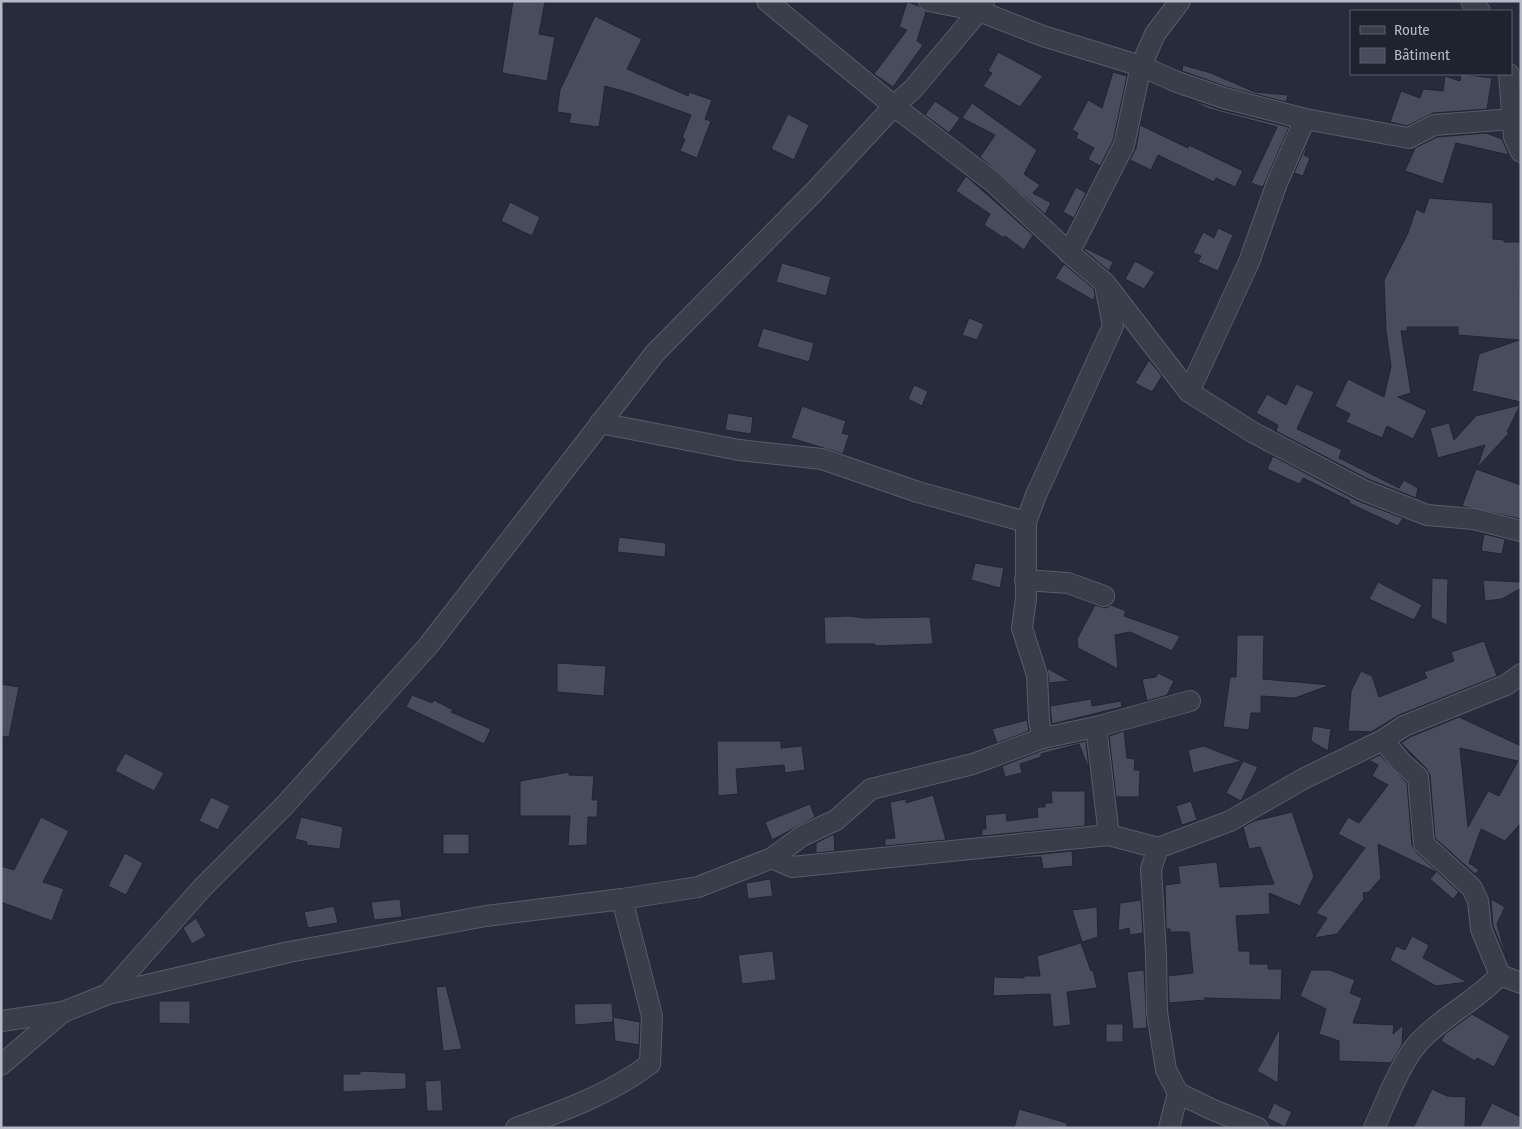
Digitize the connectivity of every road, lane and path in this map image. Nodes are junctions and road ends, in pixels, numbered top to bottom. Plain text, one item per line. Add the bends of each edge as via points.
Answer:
1 (767, 1) edge
2 (929, 1) edge
3 (1180, 1) edge
4 (982, 6) edge
5 (1141, 66) junction
6 (1509, 75) edge
7 (894, 106) junction
8 (1305, 118) junction
9 (1512, 119) junction
10 (1521, 152) edge
11 (1069, 253) junction
12 (1105, 283) junction
13 (1189, 392) junction
14 (600, 423) junction
15 (1026, 522) junction
16 (1521, 531) edge
17 (1026, 580) junction
18 (1104, 596) dead end
19 (1521, 674) edge
20 (1190, 701) dead end
21 (1096, 727) junction
22 (1043, 738) junction
23 (1383, 740) junction
24 (1109, 835) junction
25 (1158, 848) junction
26 (772, 858) junction
27 (622, 899) junction
28 (1500, 975) junction
29 (1521, 983) edge
30 (108, 994) junction
31 (63, 1012) junction
32 (1, 1021) edge
33 (1, 1065) edge
34 (1178, 1093) junction
35 (516, 1128) edge
36 (1170, 1128) edge
37 (1258, 1128) edge
38 (1374, 1128) edge

1 - 7 street
2 - 4 street
3 - 5 street via 1155,34
4 - 5 street via 1043,36
4 - 7 street via 941,59
5 - 8 street via 1224,98
5 - 11 street via 1124,145
6 - 9 street
7 - 11 street via 993,182
7 - 14 street via 655,353
8 - 9 street via 1409,138 1434,125
8 - 13 street via 1277,183 1250,262
9 - 10 street via 1514,137
11 - 12 street
12 - 13 street
12 - 15 street via 1112,326
13 - 16 street via 1254,433 1363,490 1427,515 1474,520
14 - 15 street via 739,450 822,459 918,492
14 - 30 street via 428,646 285,806 203,887
15 - 17 street
17 - 18 street via 1068,583
17 - 22 street via 1022,628 1037,675
19 - 23 street via 1506,685 1404,726
20 - 21 street
21 - 22 street
21 - 24 street
22 - 26 street via 974,764 871,789 836,820 802,836
23 - 25 street via 1230,821
23 - 28 street via 1418,777 1424,844 1472,888 1478,901 1481,929
24 - 25 street
24 - 26 street via 792,868
25 - 34 street via 1151,869 1157,1012 1166,1070
26 - 27 street via 698,887
27 - 30 street via 486,916 289,952
27 - 35 street via 652,1016 650,1064 627,1081
28 - 29 street
28 - 38 street via 1418,1043
30 - 31 street
31 - 32 street
31 - 33 street
34 - 36 street
34 - 37 street

